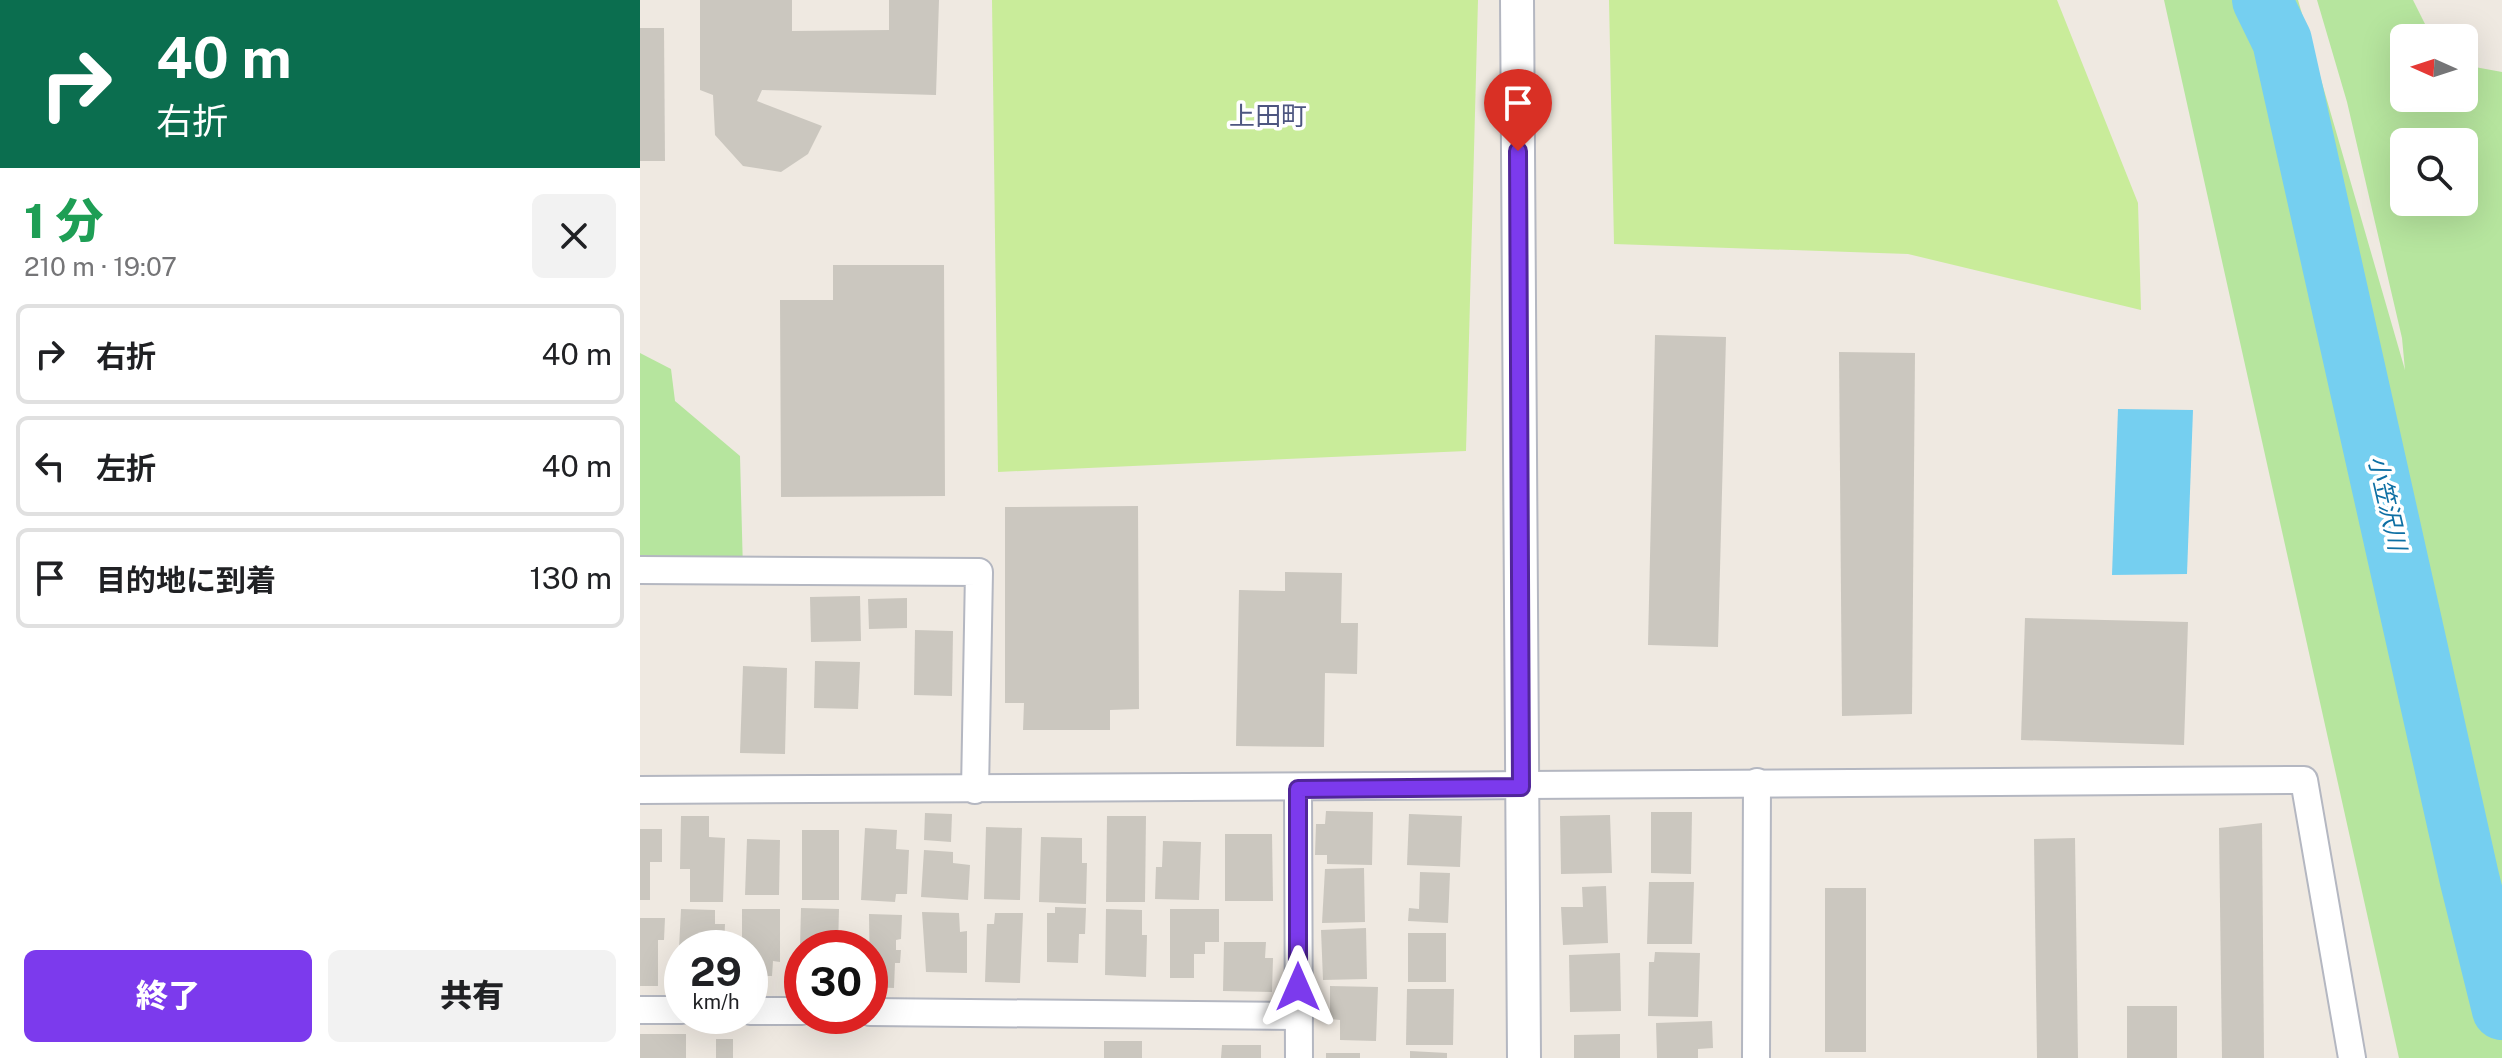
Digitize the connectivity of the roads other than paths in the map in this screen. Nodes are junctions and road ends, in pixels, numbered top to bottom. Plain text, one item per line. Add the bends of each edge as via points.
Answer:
1 (1517, 0) edge
2 (640, 570) edge
3 (1757, 782) junction
4 (1521, 787) junction
5 (1298, 789) junction
6 (640, 790) edge
7 (975, 790) junction
8 (640, 1010) edge
9 (664, 1010) edge
10 (888, 1012) edge
11 (1299, 1016) junction
12 (1299, 1058) edge
13 (1524, 1058) edge
14 (1756, 1058) edge
15 (2352, 1058) edge

1 - 4 street
2 - 7 street via 979,572
3 - 4 street
3 - 14 street
3 - 15 street via 2304,780
4 - 5 street
4 - 13 street
5 - 7 street
5 - 11 street
6 - 7 street
8 - 9 street
10 - 11 street
11 - 12 street

